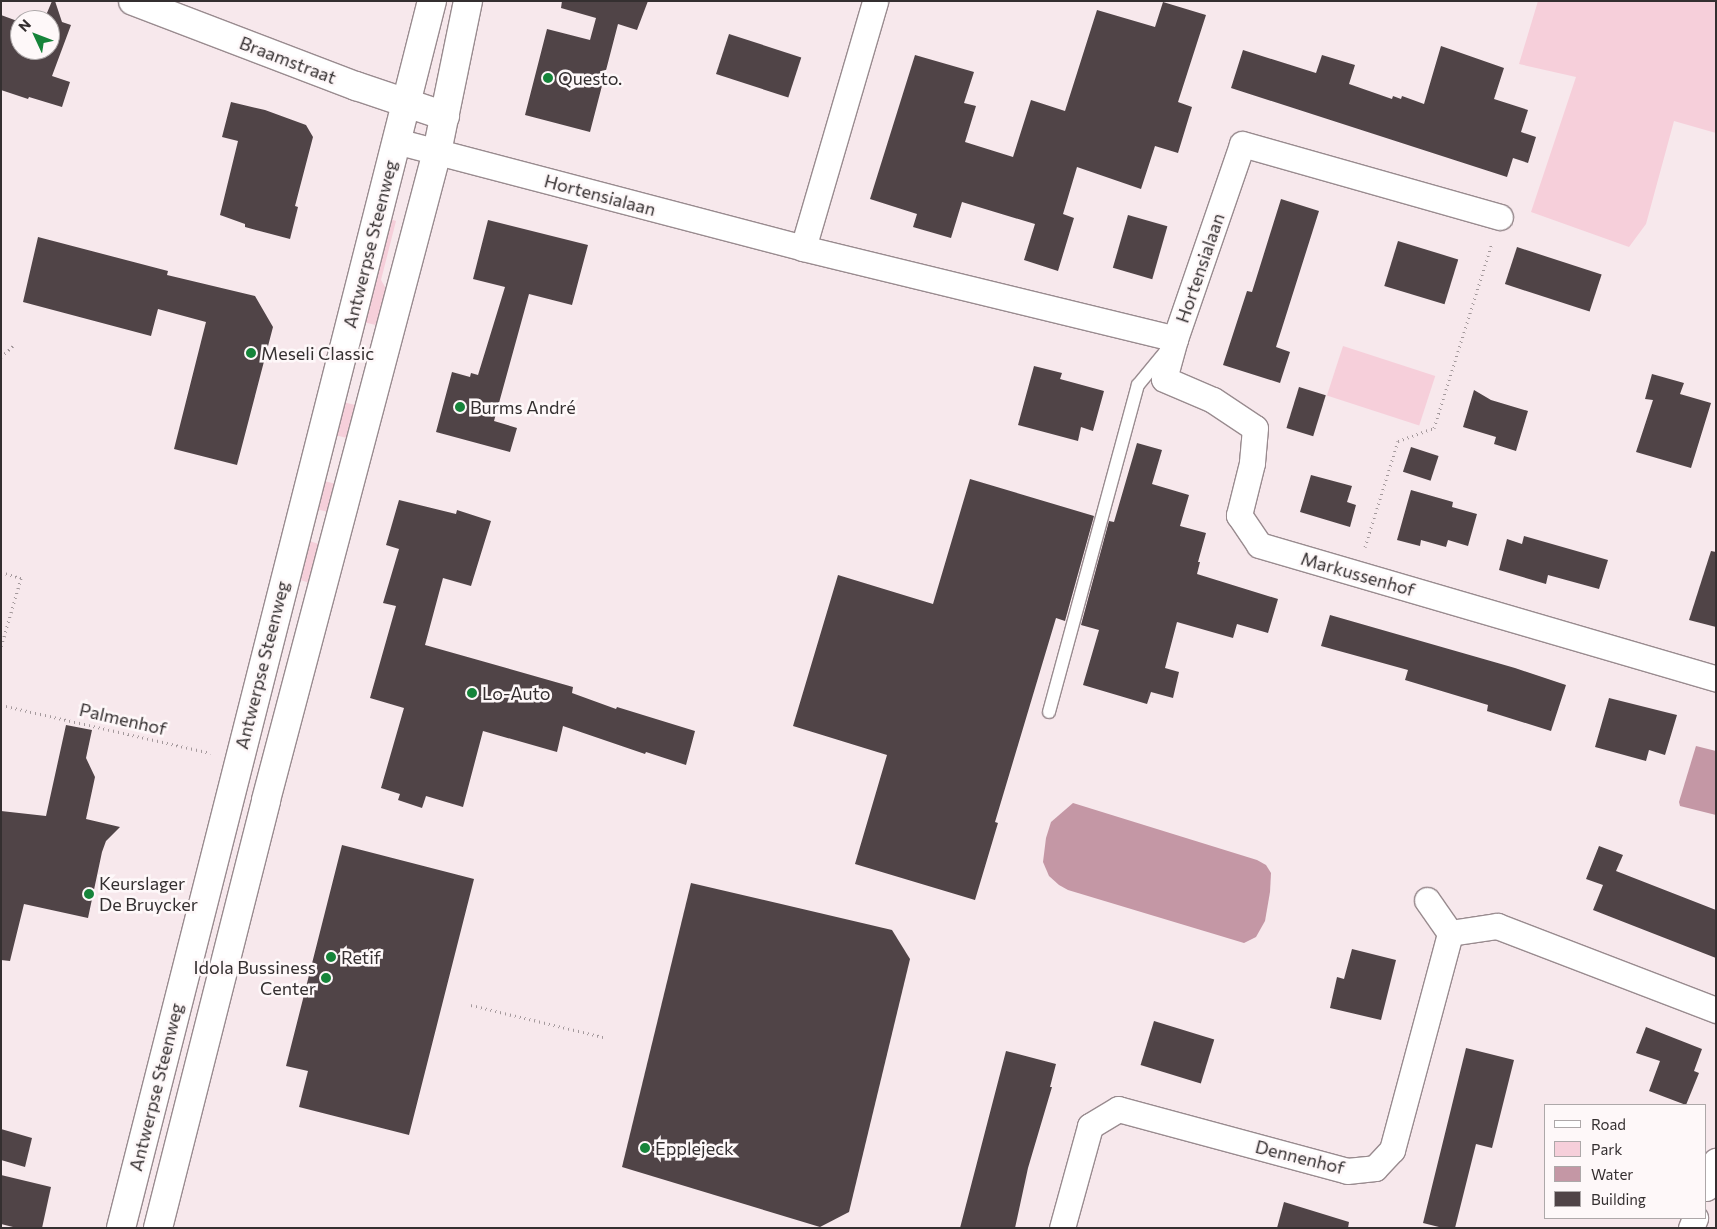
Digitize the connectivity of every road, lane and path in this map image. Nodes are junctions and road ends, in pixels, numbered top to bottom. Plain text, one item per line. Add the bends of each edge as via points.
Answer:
1 (133, 1) edge
2 (432, 1) edge
3 (468, 1) edge
4 (875, 1) edge
5 (406, 104) junction
6 (445, 116) junction
7 (396, 141) junction
8 (437, 152) junction
9 (1500, 217) joint
10 (803, 248) junction
11 (1176, 339) junction
12 (14, 345) dead end
13 (1, 357) edge
14 (1, 572) edge
15 (1357, 574) junction
16 (1, 647) edge
17 (1716, 679) edge
18 (1, 705) edge
19 (1049, 712) dead end
20 (238, 760) junction
21 (1427, 900) dead end
22 (1450, 933) junction
23 (472, 1005) dead end
24 (1716, 1010) edge
25 (603, 1037) dead end
26 (1716, 1161) edge
27 (1707, 1185) edge
28 (121, 1228) edge
29 (158, 1228) edge
30 (1062, 1228) edge

1 - 5 main road, Braamstraat
2 - 5 main road, Antwerpse Steenweg
3 - 6 main road, Antwerpse Steenweg
4 - 10 street
5 - 6 main road, Braamstraat
5 - 7 main road, Antwerpse Steenweg
6 - 8 main road, Antwerpse Steenweg
7 - 8 street, Hortensialaan
7 - 20 main road, Antwerpse Steenweg
8 - 10 street, Hortensialaan
8 - 29 main road, Antwerpse Steenweg via 266,800
9 - 11 street, Hortensialaan via 1242,144
9 - 15 path via 1434,428 1398,441
10 - 11 street, Hortensialaan
11 - 15 street, Markussenhof via 1164,380 1214,400 1255,428 1252,463 1239,515 1260,546
11 - 19 lane via 1138,386
12 - 13 path
14 - 16 path via 21,578
15 - 17 street, Markussenhof
18 - 20 path, Palmenhof
20 - 28 main road, Antwerpse Steenweg
21 - 22 street
22 - 24 street via 1497,926
22 - 30 street, Dennenhof via 1392,1150 1374,1168 1347,1171 1118,1109 1090,1126
23 - 25 path
26 - 27 street

